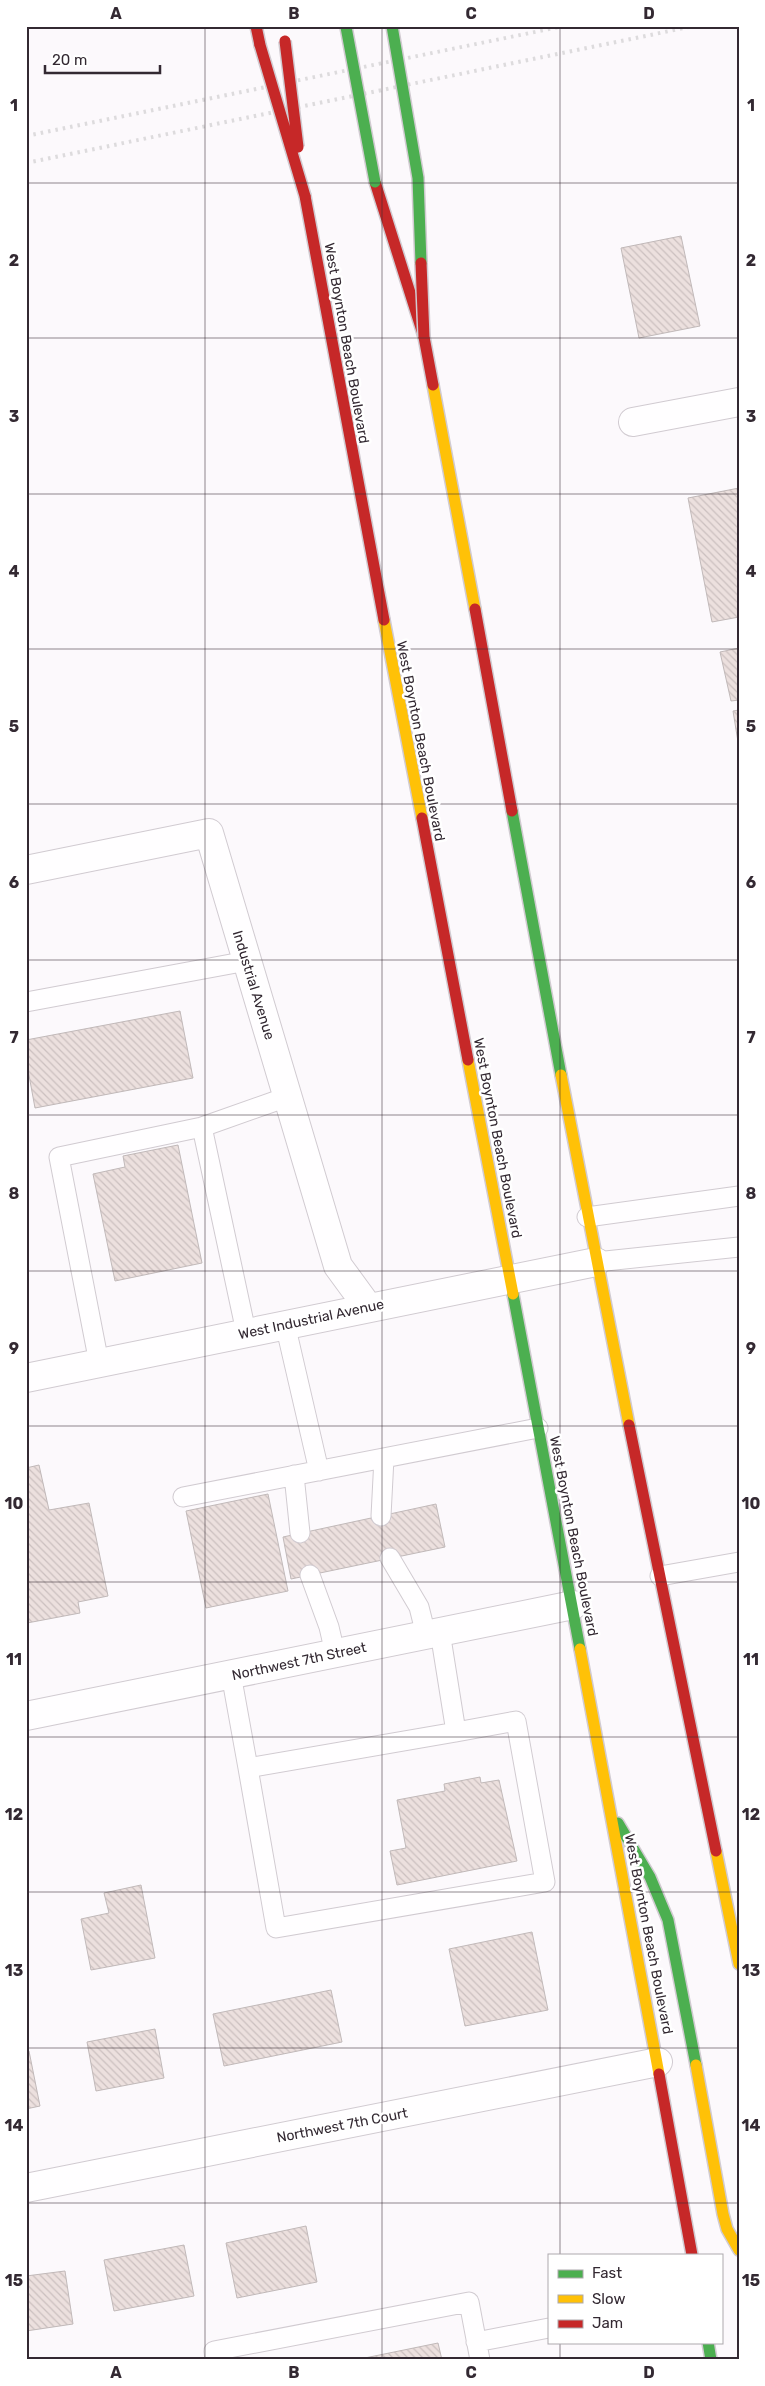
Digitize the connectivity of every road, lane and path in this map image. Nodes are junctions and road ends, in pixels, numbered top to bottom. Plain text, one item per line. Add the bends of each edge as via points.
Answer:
1 (256, 26) edge
2 (282, 26) edge
3 (392, 26) edge
4 (346, 27) edge
5 (305, 196) junction
6 (424, 337) junction
7 (739, 402) edge
8 (633, 422) dead end
9 (26, 870) edge
10 (247, 961) junction
11 (26, 1002) edge
12 (288, 1097) junction
13 (202, 1127) junction
14 (739, 1196) edge
15 (587, 1217) junction
16 (739, 1247) edge
17 (596, 1262) junction
18 (510, 1278) junction
19 (368, 1307) junction
20 (285, 1324) junction
21 (246, 1332) junction
22 (98, 1363) junction
23 (26, 1378) edge
24 (538, 1428) junction
25 (384, 1458) junction
26 (319, 1471) junction
27 (294, 1475) junction
28 (183, 1497) dead end
29 (382, 1516) dead end
30 (300, 1533) dead end
31 (390, 1558) dead end
32 (739, 1562) edge
33 (310, 1575) dead end
34 (660, 1576) junction
35 (573, 1606) junction
36 (433, 1634) junction
37 (335, 1653) junction
38 (231, 1674) junction
39 (26, 1716) edge
40 (456, 1732) junction
41 (248, 1768) junction
42 (611, 1811) junction
43 (736, 1932) edge
44 (739, 1964) edge
45 (658, 2062) junction
46 (26, 2188) edge
47 (739, 2250) edge
48 (692, 2254) edge
49 (548, 2328) edge
50 (708, 2344) edge
51 (478, 2351) edge
52 (215, 2360) edge
53 (711, 2360) edge

1 - 5 main road, bridge
2 - 5 main road, West Boynton Beach Boulevard, bridge
3 - 6 main road, bridge via 418,178
4 - 6 main road, bridge via 375,182
5 - 18 main road, West Boynton Beach Boulevard via 448,965
6 - 15 main road
7 - 8 street
9 - 10 street, Industrial Avenue via 208,833
10 - 11 lane
10 - 12 street, Industrial Avenue
12 - 13 lane
12 - 19 street, Industrial Avenue via 338,1266
13 - 21 lane
13 - 22 lane via 59,1157
14 - 15 lane
15 - 17 main road
16 - 17 lane
17 - 18 street, West Industrial Avenue
17 - 34 main road
18 - 19 street, West Industrial Avenue
18 - 24 main road, West Boynton Beach Boulevard
19 - 20 street, West Industrial Avenue
20 - 21 street, West Industrial Avenue
20 - 26 lane
21 - 22 street, West Industrial Avenue
22 - 23 street, West Industrial Avenue
24 - 25 lane
24 - 35 main road, West Boynton Beach Boulevard
25 - 26 lane
25 - 29 lane
26 - 27 lane
27 - 28 lane
27 - 30 lane
31 - 36 lane
32 - 34 lane
33 - 37 lane
34 - 43 main road
35 - 36 street, Northwest 7th Street
35 - 42 main road, West Boynton Beach Boulevard
36 - 37 street, Northwest 7th Street
36 - 40 lane
37 - 38 street, Northwest 7th Street
38 - 39 street, Northwest 7th Street
38 - 41 lane
40 - 41 lane
40 - 41 lane via 516,1721 545,1882 276,1928
42 - 45 main road, West Boynton Beach Boulevard
42 - 47 main road via 646,1866 665,1908 723,2214
43 - 44 main road
45 - 46 street, Northwest 7th Court
45 - 48 main road, West Boynton Beach Boulevard
49 - 51 lane
50 - 53 main road
51 - 52 lane via 469,2302 214,2351

